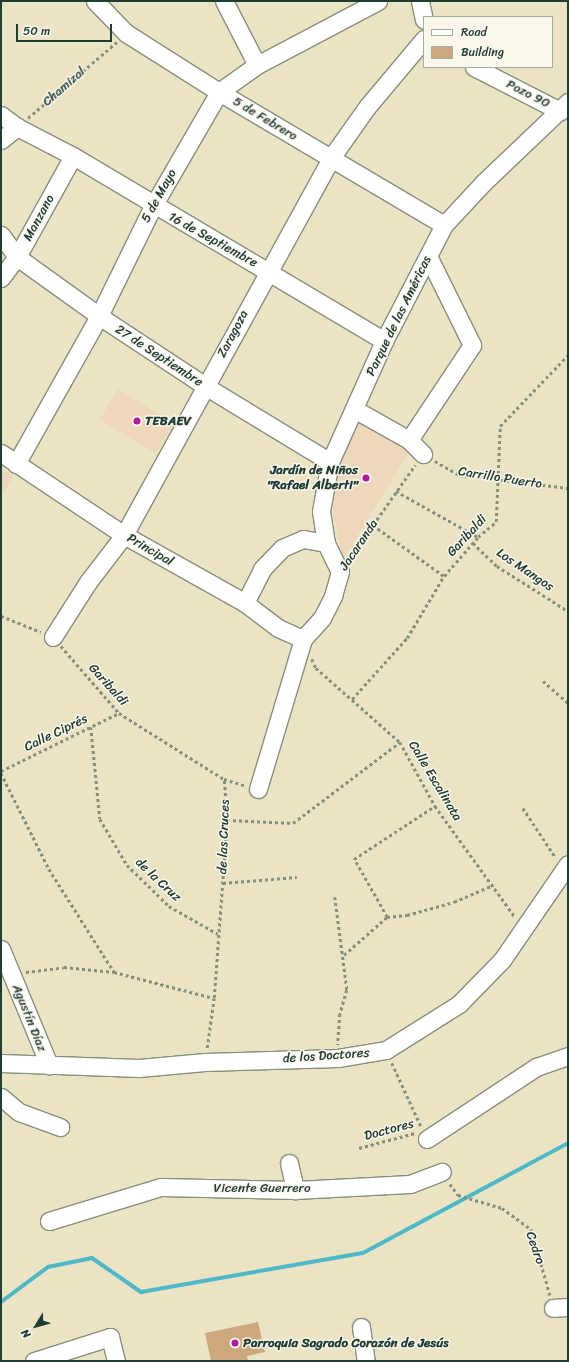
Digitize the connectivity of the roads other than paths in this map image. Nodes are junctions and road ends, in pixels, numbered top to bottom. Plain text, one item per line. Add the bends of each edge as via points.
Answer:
1 (95, 1) edge
2 (224, 1) edge
3 (378, 1) edge
4 (420, 1) edge
5 (423, 16) edge
6 (423, 39) edge
7 (257, 66) junction
8 (476, 68) edge
9 (219, 92) junction
10 (564, 106) edge
11 (1, 115) edge
12 (17, 127) junction
13 (1, 140) edge
14 (73, 156) junction
15 (331, 158) junction
16 (153, 206) junction
17 (444, 225) junction
18 (1, 235) edge
19 (428, 256) junction
20 (17, 258) junction
21 (268, 270) junction
22 (1, 278) edge
23 (99, 316) junction
24 (384, 341) junction
25 (205, 386) junction
26 (354, 409) junction
27 (409, 440) junction
28 (1, 453) edge
29 (423, 454) road end
30 (330, 462) junction
31 (16, 464) junction
32 (124, 535) junction
33 (326, 543) junction
34 (340, 572) joint
35 (245, 603) junction
36 (53, 637) road end
37 (303, 639) junction
38 (258, 789) road end
39 (566, 867) edge
40 (1, 949) edge
41 (568, 1056) edge
42 (1, 1063) edge
43 (49, 1065) junction
44 (1, 1097) edge
45 (60, 1127) dead end
46 (425, 1135) road end
47 (289, 1163) dead end
48 (442, 1172) dead end
49 (295, 1190) junction
50 (49, 1221) dead end
51 (361, 1327) dead end
52 (34, 1361) edge
53 (116, 1361) edge
54 (366, 1361) edge

1 - 9 street, 5 de Febrero via 126,33
2 - 7 street
3 - 7 street, 5 de Mayo
4 - 5 street
6 - 15 street, Zaragoza via 367,107
7 - 9 street, 5 de Mayo
8 - 10 street, Pozo 90
9 - 15 street, 5 de Febrero
9 - 16 street, 5 de Mayo
10 - 17 street, Parque de las Américas via 484,182
11 - 12 street, 16 de Septiembre
12 - 13 street
12 - 14 street, 16 de Septiembre
14 - 16 street, 16 de Septiembre
14 - 20 street, Manzano
15 - 17 street, 5 de Febrero
15 - 21 street, Zaragoza
16 - 21 street, 16 de Septiembre
16 - 23 street, 5 de Mayo
17 - 19 street, Parque de las Américas
18 - 20 street, 27 de Septiembre
19 - 24 street, Parque de las Américas
19 - 27 street via 472,345
20 - 22 street, Manzano
20 - 23 street, 27 de Septiembre
21 - 24 street, 16 de Septiembre
21 - 25 street, Zaragoza
23 - 25 street, 27 de Septiembre
23 - 31 street, 5 de Mayo
24 - 26 street, Parque de las Américas
25 - 30 street, 27 de Septiembre
25 - 32 street, Zaragoza
26 - 27 street
26 - 30 street, Parque de las Américas
27 - 29 street
28 - 31 street, Principal
30 - 33 street, Parque de las Américas via 321,511
31 - 32 street, Principal
32 - 35 street, Principal
32 - 36 street, Zaragoza via 88,582
33 - 34 street, Parque de las Américas
33 - 35 street via 303,539 282,548 262,569
34 - 37 street, Jacaranda via 333,596 322,618
35 - 37 street, Principal via 278,628
37 - 38 street
39 - 43 street, de los Doctores via 502,960 459,1004 386,1050 338,1058 204,1062 139,1068
40 - 43 street, Agustín Díaz
41 - 46 street via 536,1067
42 - 43 street, de los Doctores
44 - 45 street via 19,1112
47 - 49 street
48 - 49 street, Vicente Guerrero via 410,1184
49 - 50 street, Vicente Guerrero via 161,1187
51 - 54 street
52 - 53 street via 110,1337

